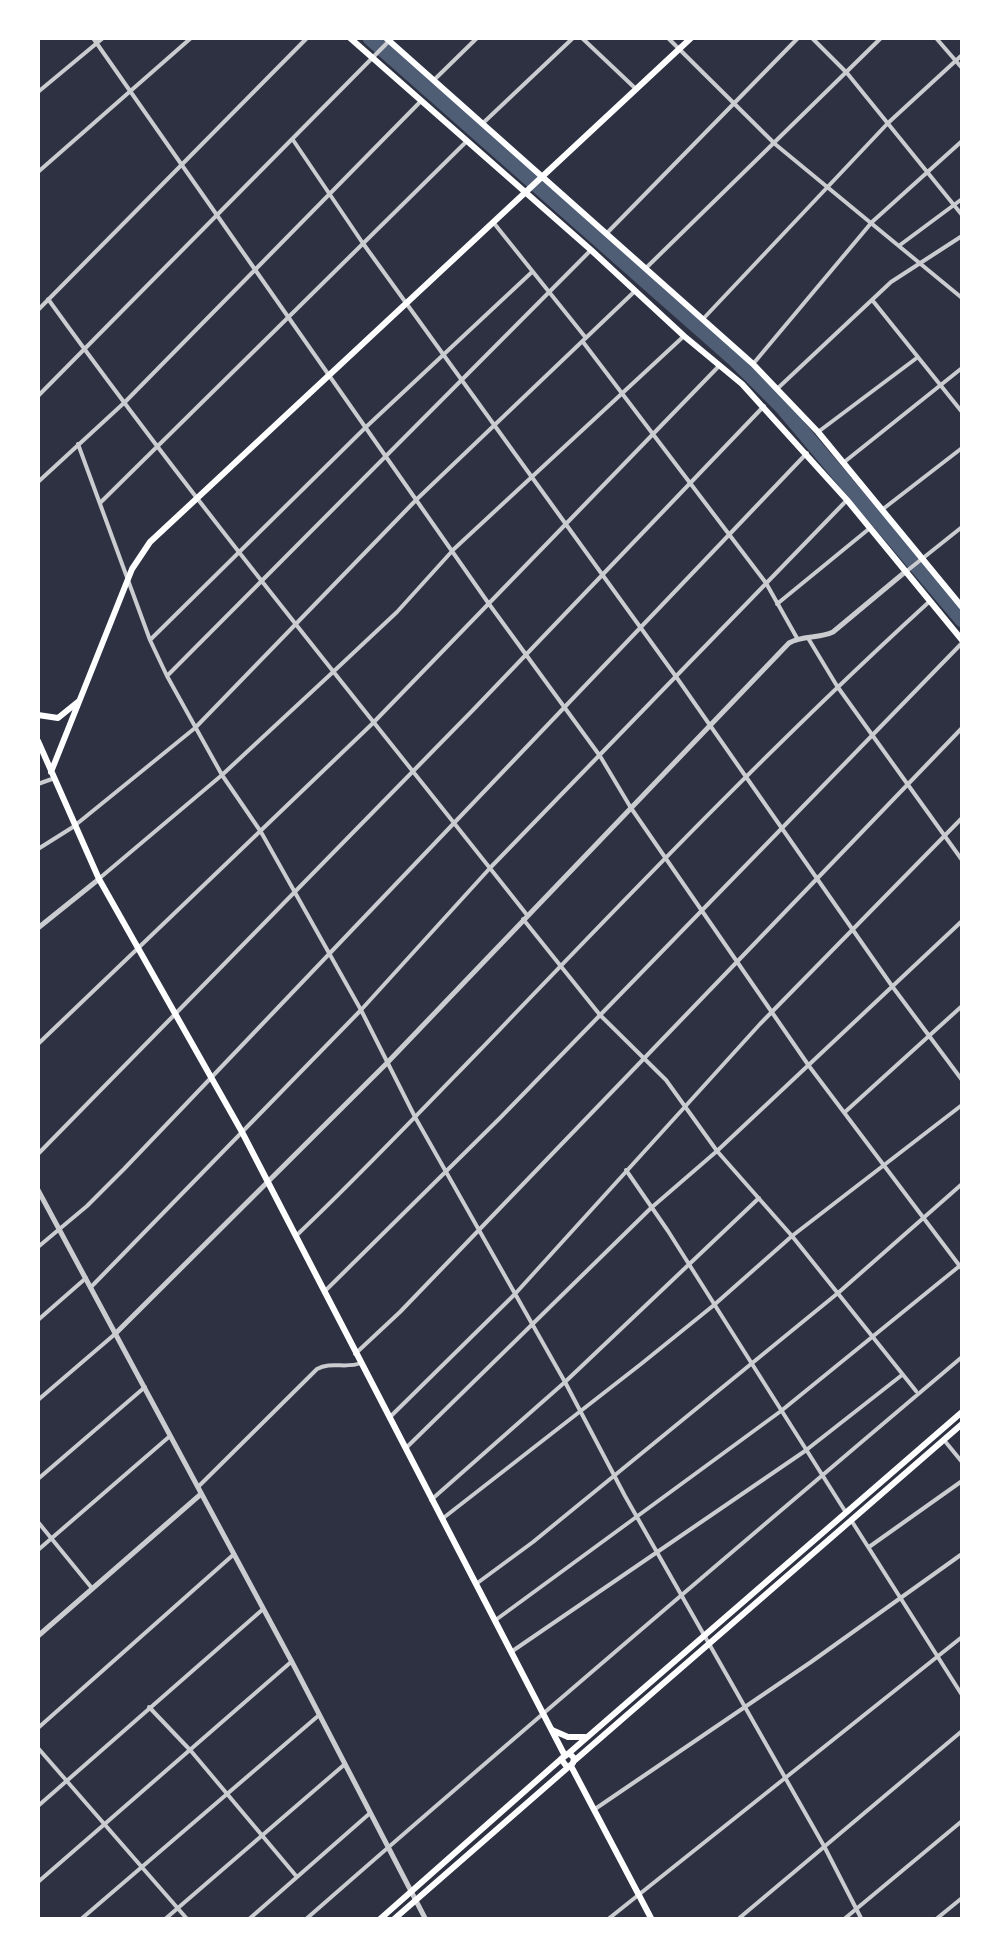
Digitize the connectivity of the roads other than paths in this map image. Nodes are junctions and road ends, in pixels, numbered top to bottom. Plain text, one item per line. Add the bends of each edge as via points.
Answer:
1 (103, 38) edge
2 (191, 38) edge
3 (307, 38) edge
4 (350, 38) edge
5 (477, 38) edge
6 (573, 38) edge
7 (582, 38) edge
8 (668, 38) edge
9 (691, 38) edge
10 (798, 38) edge
11 (812, 38) edge
12 (881, 38) edge
13 (936, 38) edge
14 (95, 40) edge
15 (389, 40) edge
16 (679, 49) junction
17 (962, 54) edge
18 (374, 57) junction
19 (956, 61) junction
20 (962, 68) edge
21 (847, 74) junction
22 (434, 80) junction
23 (636, 89) junction
24 (130, 90) junction
25 (38, 92) edge
26 (422, 100) junction
27 (734, 103) junction
28 (888, 123) junction
29 (482, 124) junction
30 (293, 140) junction
31 (466, 141) junction
32 (962, 141) edge
33 (774, 144) junction
34 (182, 163) junction
35 (927, 170) junction
36 (38, 172) edge
37 (541, 179) junction
38 (829, 188) junction
39 (528, 190) junction
40 (329, 192) junction
41 (962, 199) edge
42 (954, 205) junction
43 (218, 215) junction
44 (962, 215) edge
45 (493, 222) junction
46 (872, 222) junction
47 (606, 234) junction
48 (962, 236) edge
49 (362, 242) junction
50 (900, 245) junction
51 (591, 250) junction
52 (920, 261) junction
53 (256, 267) junction
54 (644, 270) junction
55 (532, 272) junction
56 (550, 291) junction
57 (634, 291) junction
58 (962, 298) edge
59 (48, 299) junction
60 (873, 301) junction
61 (407, 303) junction
62 (38, 310) edge
63 (289, 316) junction
64 (702, 320) junction
65 (684, 336) junction
66 (584, 340) junction
67 (84, 348) junction
68 (444, 356) junction
69 (918, 357) junction
70 (753, 364) junction
71 (719, 366) junction
72 (962, 368) edge
73 (331, 374) junction
74 (463, 379) junction
75 (942, 386) junction
76 (778, 389) junction
77 (622, 395) junction
78 (38, 396) edge
79 (125, 402) junction
80 (764, 406) junction
81 (962, 412) edge
82 (366, 427) junction
83 (496, 427) junction
84 (818, 432) junction
85 (652, 434) junction
86 (78, 444) junction
87 (158, 448) junction
88 (962, 448) edge
89 (386, 453) junction
90 (807, 453) junction
91 (843, 463) junction
92 (534, 478) junction
93 (38, 482) edge
94 (690, 484) junction
95 (197, 499) junction
96 (416, 500) junction
97 (847, 500) junction
98 (100, 503) junction
99 (882, 510) junction
100 (564, 525) junction
101 (962, 527) edge
102 (870, 528) junction
103 (728, 535) junction
104 (454, 550) junction
105 (239, 551) junction
106 (922, 558) junction
107 (906, 571) junction
108 (601, 575) junction
109 (261, 580) junction
110 (130, 581) junction
111 (766, 583) junction
112 (930, 601) junction
113 (489, 604) junction
114 (778, 604) junction
115 (962, 606) edge
116 (294, 622) junction
117 (640, 630) junction
118 (798, 638) junction
119 (808, 638) junction
120 (150, 640) junction
121 (962, 641) edge
122 (525, 654) junction
123 (333, 672) junction
124 (167, 676) junction
125 (676, 678) junction
126 (837, 686) junction
127 (84, 697) junction
128 (564, 707) junction
129 (38, 715) edge
130 (372, 724) junction
131 (195, 728) junction
132 (709, 728) junction
133 (962, 728) edge
134 (873, 734) junction
135 (38, 741) edge
136 (600, 756) junction
137 (412, 772) junction
138 (222, 775) junction
139 (51, 776) junction
140 (746, 779) junction
141 (38, 784) edge
142 (909, 784) junction
143 (631, 808) junction
144 (962, 818) edge
145 (453, 824) junction
146 (74, 827) junction
147 (781, 828) junction
148 (261, 832) junction
149 (945, 837) junction
150 (38, 850) edge
151 (666, 857) junction
152 (962, 860) edge
153 (490, 868) junction
154 (818, 878) junction
155 (99, 879) junction
156 (293, 893) junction
157 (701, 910) junction
158 (525, 916) junction
159 (962, 922) edge
160 (38, 928) edge
161 (854, 930) junction
162 (140, 949) junction
163 (326, 953) junction
164 (738, 959) junction
165 (563, 966) junction
166 (892, 986) junction
167 (962, 1006) edge
168 (361, 1010) junction
169 (773, 1012) junction
170 (174, 1014) junction
171 (600, 1015) junction
172 (930, 1036) junction
173 (38, 1044) edge
174 (646, 1058) junction
175 (386, 1064) junction
176 (809, 1066) junction
177 (210, 1078) junction
178 (962, 1080) edge
179 (962, 1105) edge
180 (686, 1109) junction
181 (845, 1112) junction
182 (415, 1117) junction
183 (242, 1132) junction
184 (717, 1151) junction
185 (38, 1154) edge
186 (883, 1166) junction
187 (626, 1170) junction
188 (446, 1172) junction
189 (266, 1184) junction
190 (962, 1184) edge
191 (38, 1190) edge
192 (759, 1198) junction
193 (651, 1208) junction
194 (924, 1218) junction
195 (59, 1228) junction
196 (479, 1230) junction
197 (792, 1236) junction
198 (294, 1238) junction
199 (38, 1247) edge
200 (688, 1265) junction
201 (962, 1267) edge
202 (86, 1278) junction
203 (91, 1287) junction
204 (323, 1293) junction
205 (838, 1293) junction
206 (515, 1294) junction
207 (714, 1305) junction
208 (38, 1320) edge
209 (531, 1327) junction
210 (115, 1334) junction
211 (871, 1337) junction
212 (356, 1354) junction
213 (962, 1357) edge
214 (360, 1363) junction
215 (749, 1363) junction
216 (902, 1375) junction
217 (565, 1382) junction
218 (144, 1387) junction
219 (918, 1392) junction
220 (38, 1400) edge
221 (781, 1410) junction
222 (580, 1412) junction
223 (962, 1412) edge
224 (389, 1418) junction
225 (962, 1424) edge
226 (170, 1436) junction
227 (944, 1440) junction
228 (404, 1449) junction
229 (806, 1451) junction
230 (962, 1462) edge
231 (614, 1476) junction
232 (822, 1476) junction
233 (38, 1479) edge
234 (962, 1481) edge
235 (199, 1491) junction
236 (432, 1500) junction
237 (637, 1516) junction
238 (849, 1516) junction
239 (442, 1519) junction
240 (38, 1522) edge
241 (52, 1538) junction
242 (869, 1547) junction
243 (38, 1550) edge
244 (658, 1553) junction
245 (962, 1554) edge
246 (233, 1555) junction
247 (476, 1584) junction
248 (92, 1587) junction
249 (682, 1597) junction
250 (899, 1597) junction
251 (262, 1610) junction
252 (496, 1620) junction
253 (38, 1636) edge
254 (962, 1637) edge
255 (706, 1640) junction
256 (512, 1652) junction
257 (938, 1656) junction
258 (292, 1662) junction
259 (962, 1695) edge
260 (743, 1706) junction
261 (149, 1708) junction
262 (542, 1713) junction
263 (318, 1716) junction
264 (38, 1728) edge
265 (552, 1730) junction
266 (962, 1731) edge
267 (586, 1737) junction
268 (38, 1748) edge
269 (191, 1751) junction
270 (564, 1756) junction
271 (345, 1764) junction
272 (571, 1764) junction
273 (784, 1779) junction
274 (65, 1782) junction
275 (226, 1792) junction
276 (38, 1806) edge
277 (594, 1809) junction
278 (369, 1814) junction
279 (962, 1820) edge
280 (105, 1825) junction
281 (263, 1836) junction
282 (824, 1846) junction
283 (387, 1848) junction
284 (141, 1866) junction
285 (297, 1877) junction
286 (38, 1882) edge
287 (640, 1894) junction
288 (413, 1896) junction
289 (962, 1898) edge
290 (178, 1907) junction
291 (856, 1909) junction
292 (80, 1920) edge
293 (164, 1920) edge
294 (188, 1920) edge
295 (248, 1920) edge
296 (305, 1920) edge
297 (379, 1920) edge
298 (392, 1920) edge
299 (426, 1920) edge
300 (607, 1920) edge
301 (652, 1920) edge
302 (736, 1920) edge
303 (843, 1920) edge
304 (862, 1920) edge
305 (935, 1920) edge

1 - 14 street
2 - 24 street
3 - 34 street
4 - 18 main road
5 - 22 street
6 - 29 street
7 - 23 street
8 - 16 street
9 - 16 main road
10 - 27 street
11 - 21 street
12 - 21 street
13 - 19 street
14 - 24 street
14 - 25 street
15 - 18 street
15 - 22 main road
16 - 23 main road
16 - 27 street
17 - 19 street
18 - 26 main road
18 - 30 street
19 - 20 street
19 - 28 street
21 - 28 street
21 - 33 street
22 - 29 main road
23 - 37 main road
24 - 34 street
24 - 36 street
26 - 31 main road
26 - 40 street
27 - 33 street
27 - 47 street
28 - 35 street
28 - 38 street
29 - 37 main road
30 - 40 street
30 - 43 street
31 - 39 main road
31 - 49 street
32 - 35 street
33 - 38 street
33 - 54 street
34 - 43 street
34 - 59 street
35 - 42 street
35 - 46 street
37 - 39 main road
37 - 47 main road
38 - 46 street
38 - 64 street
39 - 45 main road
39 - 51 main road
40 - 49 street
40 - 53 street
41 - 42 street
42 - 44 street
42 - 50 street
43 - 53 street
43 - 67 street
45 - 55 street
45 - 61 main road
46 - 50 street
46 - 70 street
47 - 54 main road
48 - 52 street
49 - 61 street
49 - 63 street
50 - 52 street
51 - 56 street
51 - 57 main road
52 - 58 street
52 - 60 street
53 - 63 street
53 - 79 street
54 - 64 main road
55 - 56 street
55 - 68 street
56 - 66 street
56 - 74 street
57 - 65 main road
57 - 66 street
59 - 62 street
59 - 67 street
60 - 69 street
60 - 76 street
61 - 68 street
61 - 73 main road
63 - 73 street
63 - 87 street
64 - 70 main road
65 - 71 main road
65 - 77 street
66 - 77 street
66 - 83 street
67 - 78 street
67 - 79 street
68 - 74 street
68 - 82 street
69 - 75 street
69 - 84 street
70 - 76 main road
71 - 80 main road
71 - 85 street
72 - 75 street
73 - 82 street
73 - 95 main road
74 - 83 street
74 - 89 street
75 - 81 street
75 - 91 street
76 - 84 main road
77 - 85 street
77 - 92 street
79 - 86 street
79 - 87 street
80 - 90 main road
80 - 94 street
82 - 89 street
82 - 105 street
83 - 92 street
83 - 96 street
84 - 91 main road
85 - 94 street
85 - 100 street
86 - 93 street
86 - 98 street
87 - 95 street
87 - 98 street
88 - 99 street
89 - 96 street
89 - 109 street
90 - 97 main road
90 - 103 street
91 - 99 main road
92 - 100 street
92 - 104 street
94 - 103 street
94 - 108 street
95 - 105 street
95 - 110 main road via 150,542
96 - 104 street
96 - 116 street
97 - 102 main road
97 - 111 street
98 - 110 street
99 - 106 main road
100 - 108 street
100 - 113 street
101 - 106 street
102 - 107 main road
102 - 114 street
103 - 111 street
103 - 117 street
104 - 113 street
104 - 123 street
105 - 109 street
105 - 120 street
106 - 107 street
106 - 115 main road
107 - 112 main road
107 - 119 street via 833,632
108 - 117 street
108 - 122 street
109 - 116 street
109 - 124 street
110 - 120 street
110 - 127 main road
111 - 114 street
111 - 125 street
112 - 121 main road
112 - 126 street
113 - 122 street
113 - 130 street
114 - 118 street
116 - 123 street
116 - 131 street
117 - 125 street
117 - 128 street
118 - 119 street
118 - 132 street
119 - 126 street
120 - 124 street
121 - 134 street
122 - 128 street
122 - 137 street
123 - 130 street
123 - 138 street
124 - 131 street
125 - 132 street
125 - 136 street
126 - 134 street
126 - 140 street
127 - 129 main road via 64,716
127 - 139 main road
128 - 136 street
128 - 145 street
130 - 137 street
130 - 148 street
131 - 138 street
131 - 146 street
132 - 140 street
132 - 143 street
133 - 142 street
134 - 142 street
134 - 147 street
135 - 139 main road
136 - 143 street
136 - 153 street
137 - 145 street
137 - 156 street
138 - 148 street
138 - 155 street
139 - 141 street
139 - 146 main road
140 - 147 street
140 - 151 street
142 - 149 street
142 - 154 street
143 - 151 street
143 - 158 street
144 - 149 street
145 - 153 street
145 - 163 street
146 - 150 street
146 - 155 main road
147 - 154 street
147 - 157 street
148 - 156 street
148 - 162 street
149 - 152 street
149 - 161 street
151 - 157 street
151 - 165 street
153 - 158 street
153 - 168 street
154 - 161 street
154 - 164 street
155 - 160 street
155 - 162 main road
156 - 163 street
156 - 170 street
157 - 164 street
157 - 171 street
158 - 165 street
158 - 175 street
159 - 166 street
161 - 166 street
161 - 169 street
162 - 170 main road
162 - 173 street
163 - 168 street
163 - 177 street
164 - 169 street
164 - 174 street
165 - 171 street
165 - 182 street
166 - 172 street
166 - 176 street
167 - 172 street
168 - 175 street
168 - 183 street
169 - 176 street
169 - 180 street
170 - 177 main road
170 - 185 street
171 - 174 street
171 - 188 street
172 - 178 street
172 - 181 street
174 - 180 street
174 - 196 street
175 - 182 street
175 - 189 street
176 - 181 street
176 - 184 street
177 - 183 main road
177 - 195 street
179 - 186 street
180 - 184 street
180 - 187 street
181 - 186 street
182 - 188 street
182 - 198 street
183 - 189 main road
183 - 203 street
184 - 192 street
184 - 193 street
186 - 194 street
186 - 197 street
187 - 193 street
187 - 206 street
188 - 196 street
188 - 204 street
189 - 198 main road
189 - 210 street
190 - 194 street
191 - 195 street
192 - 197 street
192 - 200 street
193 - 200 street
193 - 209 street
194 - 201 street
194 - 205 street
195 - 199 street
195 - 202 street
196 - 206 street
196 - 212 street
197 - 205 street
197 - 207 street
198 - 204 main road
200 - 207 street
200 - 217 street
201 - 211 street
202 - 203 street
202 - 208 street
203 - 210 street
204 - 212 main road
205 - 211 street
205 - 215 street
206 - 209 street
206 - 224 street
207 - 215 street
207 - 222 street
209 - 217 street
209 - 228 street
210 - 218 street
210 - 220 street
211 - 216 street
211 - 221 street
212 - 214 main road
213 - 219 street
214 - 224 main road
214 - 235 street via 317,1368
215 - 221 street
215 - 231 street
216 - 219 street
216 - 229 street
217 - 222 street
217 - 236 street
218 - 226 street
218 - 233 street
219 - 232 street
221 - 229 street
221 - 237 street
222 - 231 street
222 - 239 street
223 - 238 main road
224 - 228 main road
225 - 227 main road
226 - 235 street
226 - 241 street
227 - 230 street
227 - 238 main road
228 - 236 main road
229 - 232 street
229 - 244 street
231 - 237 street
231 - 247 street
232 - 238 street
232 - 249 street
234 - 242 street
235 - 246 street
235 - 248 street
236 - 239 main road
237 - 244 street
237 - 252 street
238 - 242 street
238 - 255 main road
239 - 247 main road
240 - 241 street
241 - 243 street
241 - 248 street
242 - 250 street
244 - 249 street
244 - 256 street
245 - 250 street
246 - 251 street
246 - 264 street
247 - 252 main road
248 - 253 street
249 - 255 street
249 - 262 street
250 - 257 street
250 - 260 street
251 - 258 street
251 - 261 street
252 - 256 main road
254 - 257 street
255 - 260 street
255 - 267 main road
255 - 272 main road
256 - 262 main road
257 - 259 street
257 - 273 street
258 - 263 street
258 - 269 street
260 - 273 street
260 - 277 street
261 - 269 street
261 - 274 street
262 - 265 main road
262 - 283 street
263 - 271 street
263 - 275 street
265 - 267 main road
265 - 270 main road
266 - 282 street
267 - 270 main road
268 - 274 street
269 - 275 street
269 - 280 street
270 - 272 main road
270 - 288 main road
271 - 278 street
271 - 281 street
272 - 277 main road
272 - 288 main road
273 - 282 street
273 - 287 street
274 - 276 street
274 - 280 street
275 - 281 street
275 - 284 street
277 - 287 main road
278 - 283 street
278 - 285 street
279 - 291 street
280 - 284 street
280 - 286 street
281 - 285 street
281 - 290 street
282 - 291 street
282 - 302 street
283 - 288 street
283 - 296 street
284 - 290 street
284 - 292 street
285 - 295 street
287 - 300 street
287 - 301 main road
288 - 297 main road
288 - 298 main road
288 - 299 street
289 - 305 street
290 - 293 street
290 - 294 street
291 - 303 street
291 - 304 street

